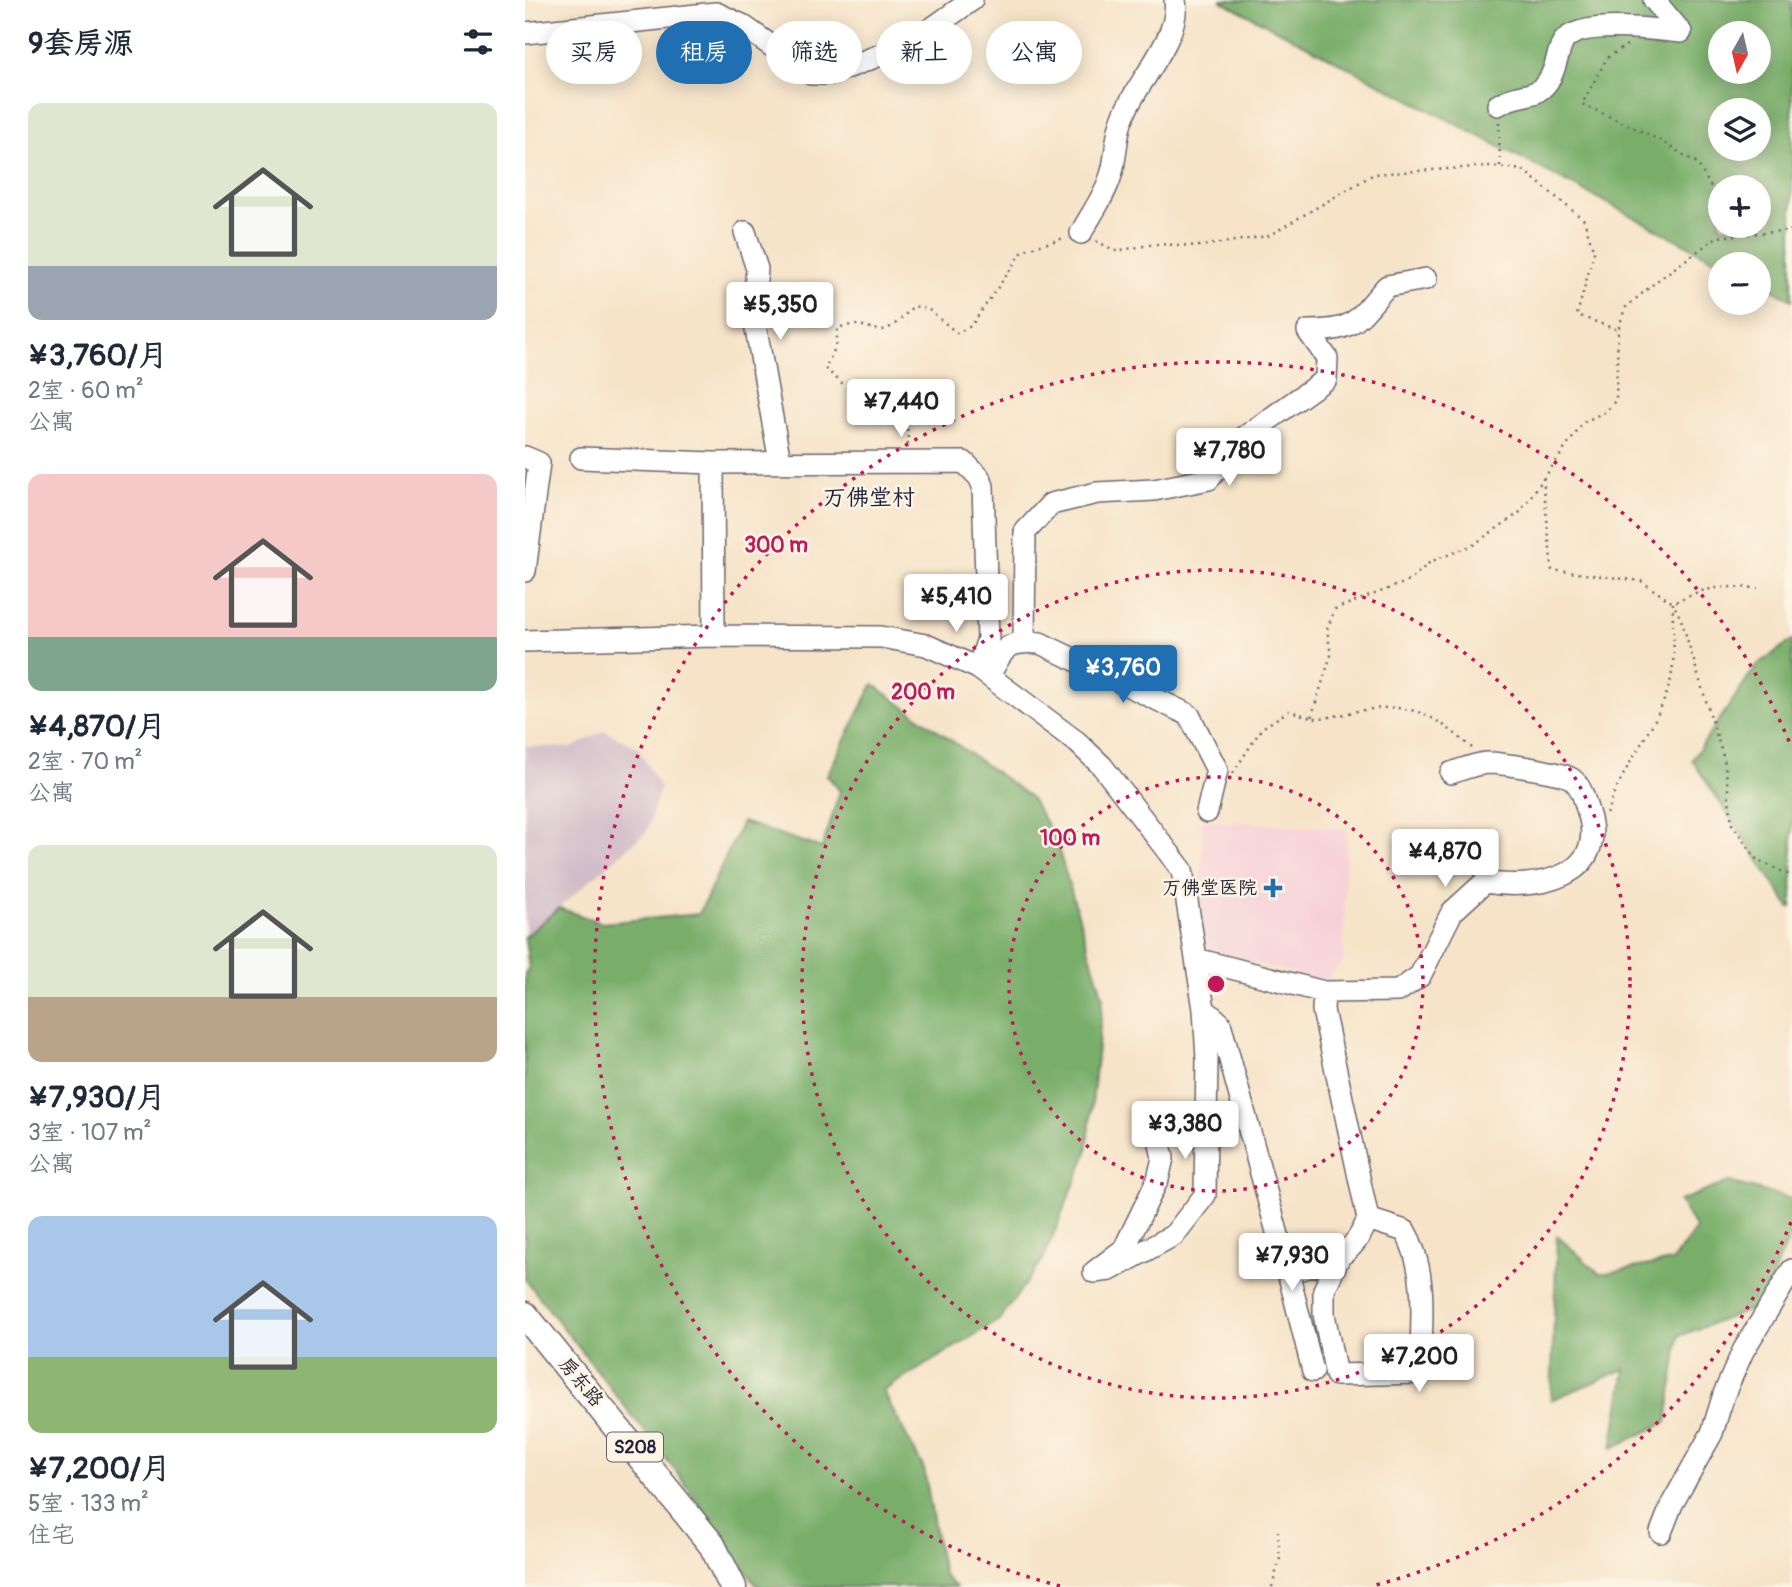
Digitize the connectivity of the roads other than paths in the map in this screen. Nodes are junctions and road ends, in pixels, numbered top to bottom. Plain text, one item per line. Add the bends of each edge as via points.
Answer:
1 (972, 0) edge
2 (1175, 0) edge
3 (1654, 0) edge
4 (525, 33) edge
5 (1498, 105) road end
6 (745, 232) dead end
7 (1081, 233) road end
8 (1426, 279) dead end
9 (525, 457) edge
10 (582, 458) dead end
11 (781, 462) junction
12 (713, 463) junction
13 (525, 571) edge
14 (714, 636) junction
15 (525, 641) edge
16 (1024, 642) junction
17 (983, 672) junction
18 (1451, 773) dead end
19 (1207, 812) dead end
20 (1196, 958) junction
21 (1324, 992) junction
22 (1204, 1009) junction
23 (1155, 1121) dead end
24 (1368, 1219) junction
25 (1338, 1260) junction
26 (1792, 1270) edge
27 (1288, 1272) junction
28 (525, 1315) edge
29 (1313, 1371) dead end
30 (1661, 1532) dead end
31 (733, 1587) edge

1 - 4 street via 911,43 831,74 811,74 742,24 716,13
2 - 7 street via 1177,12 1168,36 1122,117 1112,174
3 - 5 street via 1681,32 1587,29 1572,34 1563,42 1550,79 1537,92 1513,95
6 - 11 street via 757,268 753,312
8 - 16 street via 1387,286 1355,324 1332,331 1308,331 1327,358 1326,379 1239,441 1209,479 1154,490 1097,493 1051,504 1025,532
9 - 13 street via 539,463
10 - 12 street
11 - 12 street
11 - 17 street via 964,462 979,477 988,639
12 - 14 street
14 - 15 street
14 - 17 street via 881,637 926,645
16 - 17 street via 1004,648
16 - 19 street via 1055,648 1189,715 1217,770
17 - 20 street via 1077,742 1158,837 1182,870
18 - 21 street via 1489,763 1569,776 1580,787 1593,826 1585,860 1562,878 1505,886 1485,882 1451,912 1420,976 1398,990
20 - 21 street
20 - 22 street
21 - 24 street via 1323,1010
22 - 23 street via 1205,1195 1174,1235 1110,1270 1094,1272 1124,1249 1158,1180 1163,1158
22 - 27 street via 1220,1023
24 - 25 street via 1360,1239
24 - 25 street via 1405,1231 1413,1245 1421,1310 1420,1373 1336,1375 1324,1290
25 - 27 street
26 - 30 street via 1743,1351 1712,1433
27 - 29 street
28 - 31 main road, 房东路 / S208 via 712,1545

